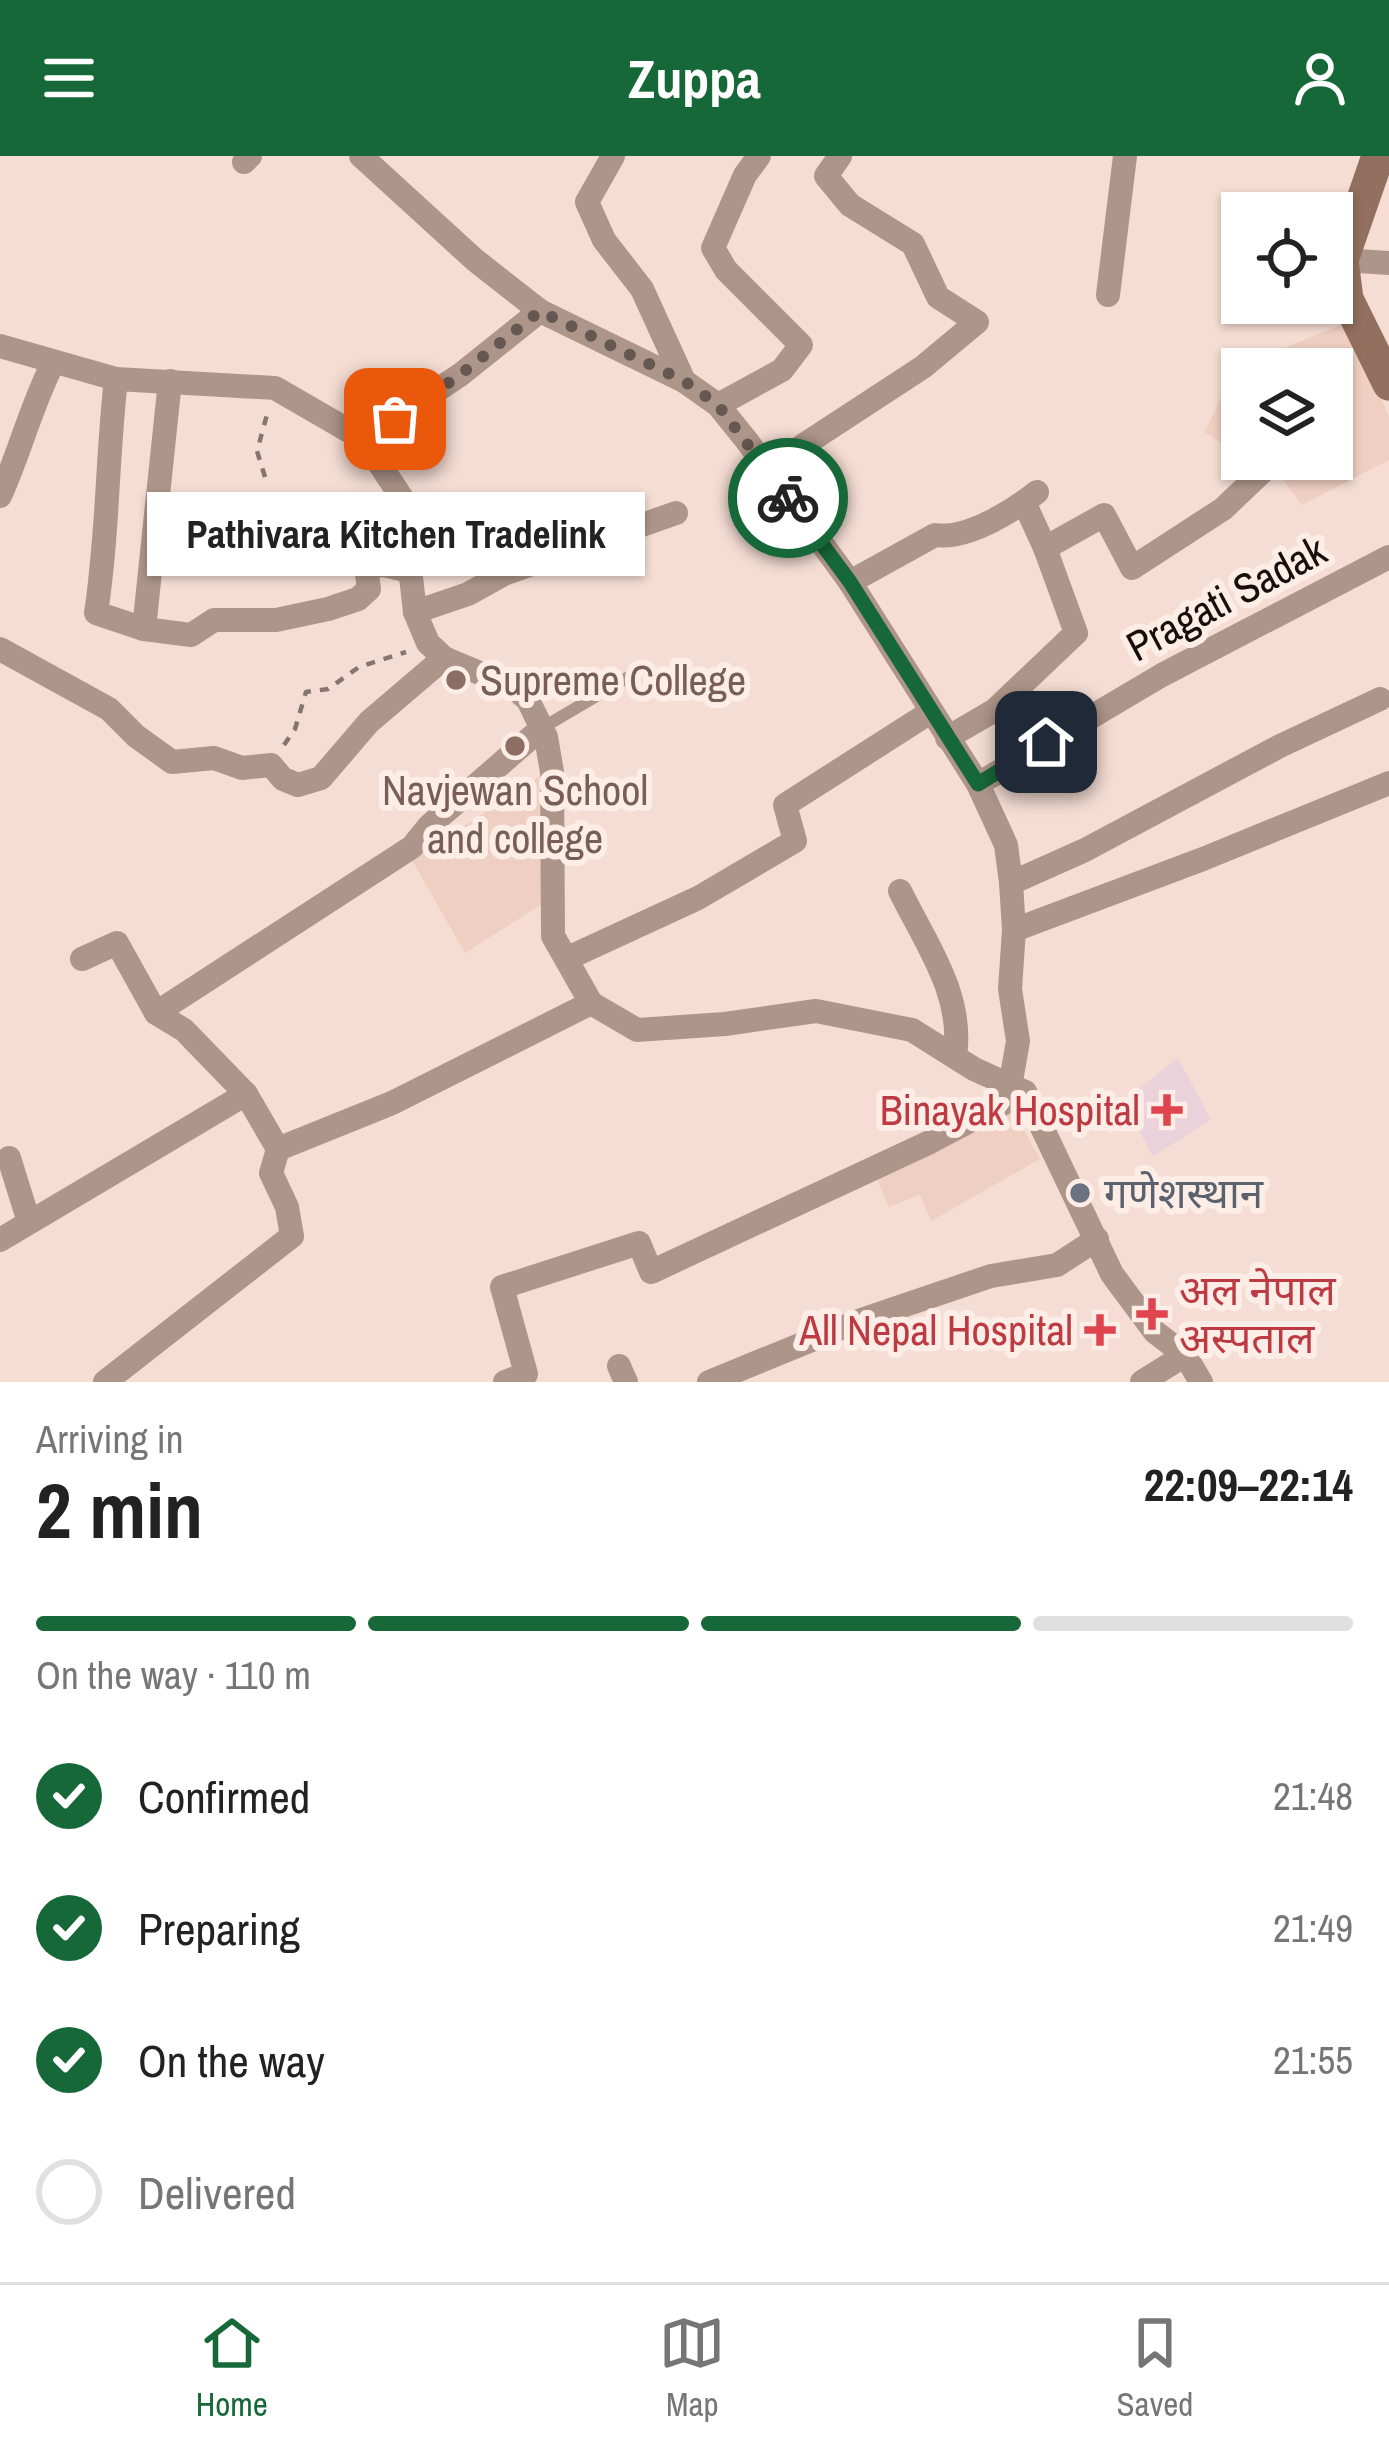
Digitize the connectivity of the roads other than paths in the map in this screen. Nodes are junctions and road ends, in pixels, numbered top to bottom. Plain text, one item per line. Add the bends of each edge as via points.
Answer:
1 (362, 156) edge
2 (613, 156) edge
3 (759, 156) edge
4 (840, 156) edge
5 (1125, 156) edge
6 (1378, 156) edge
7 (1353, 228) edge
8 (1353, 261) edge
9 (1389, 263) edge
10 (1108, 295) dead end
11 (540, 311) junction
12 (1353, 311) edge
13 (0, 346) edge
14 (52, 363) junction
15 (116, 379) junction
16 (170, 381) junction
17 (684, 381) junction
18 (1389, 384) edge
19 (718, 405) junction
20 (363, 439) junction
21 (766, 469) junction
22 (1254, 480) edge
23 (0, 496) edge
24 (676, 513) dead end
25 (1045, 548) junction
26 (1389, 557) edge
27 (410, 571) junction
28 (850, 582) junction
29 (416, 612) junction
30 (144, 629) junction
31 (0, 649) edge
32 (436, 651) junction
33 (632, 675) dead end
34 (1380, 699) dead end
35 (929, 712) junction
36 (542, 728) junction
37 (946, 738) junction
38 (1389, 783) edge
39 (978, 784) junction
40 (1011, 883) junction
41 (900, 891) dead end
42 (1014, 930) junction
43 (568, 958) junction
44 (82, 959) dead end
45 (591, 1003) junction
46 (156, 1013) junction
47 (955, 1056) junction
48 (1018, 1089) junction
49 (246, 1094) junction
50 (278, 1149) junction
51 (9, 1158) dead end
52 (29, 1222) junction
53 (0, 1240) edge
54 (1097, 1240) junction
55 (1185, 1355) junction
56 (105, 1382) edge
57 (505, 1382) edge
58 (709, 1382) edge
59 (1142, 1382) edge
60 (1202, 1382) edge

1 - 11 street
2 - 17 street via 587,202 642,290
3 - 19 street via 713,248 801,345 782,370
4 - 21 street via 826,176 850,205 914,244 938,297 977,322 923,368
5 - 10 street
6 - 7 main road
8 - 9 street
11 - 17 street
11 - 20 street
12 - 18 main road
13 - 14 street
14 - 15 street
14 - 23 street
15 - 16 street
15 - 30 street via 96,614
16 - 20 street via 275,388
16 - 30 street
17 - 19 street
19 - 21 street
20 - 27 street via 402,498
21 - 28 street
22 - 25 street via 1132,568 1104,515
24 - 29 street
25 - 28 street via 1031,497 950,537 935,535
25 - 37 street via 1076,634 995,710
26 - 39 street, Pragati Sadak via 1146,683
27 - 29 street
27 - 30 street via 366,567 368,589 328,609 214,620 191,635
28 - 35 street
29 - 32 street
31 - 32 street via 109,709 172,761 271,765 298,785 321,778
32 - 36 street via 513,687
33 - 36 lane
34 - 40 street
35 - 37 street
35 - 43 street via 785,805 795,841 698,898
36 - 43 street via 552,772 553,936
36 - 46 street via 412,847
37 - 39 street
38 - 42 street
39 - 40 street via 1006,845
40 - 42 street
41 - 47 street via 949,989 959,1028
42 - 48 street
43 - 45 street
44 - 46 street via 117,943
45 - 47 street via 637,1030 816,1011 912,1030
45 - 50 street via 392,1103
46 - 49 street via 184,1030
47 - 48 street
48 - 54 street
48 - 57 street via 870,1171 651,1272 639,1243 502,1287 526,1374
49 - 50 street
49 - 52 street
50 - 56 street via 271,1173 292,1236
51 - 52 street
52 - 53 street
54 - 55 street via 1155,1331
54 - 58 street via 1057,1264 991,1276
55 - 59 street
55 - 60 street

